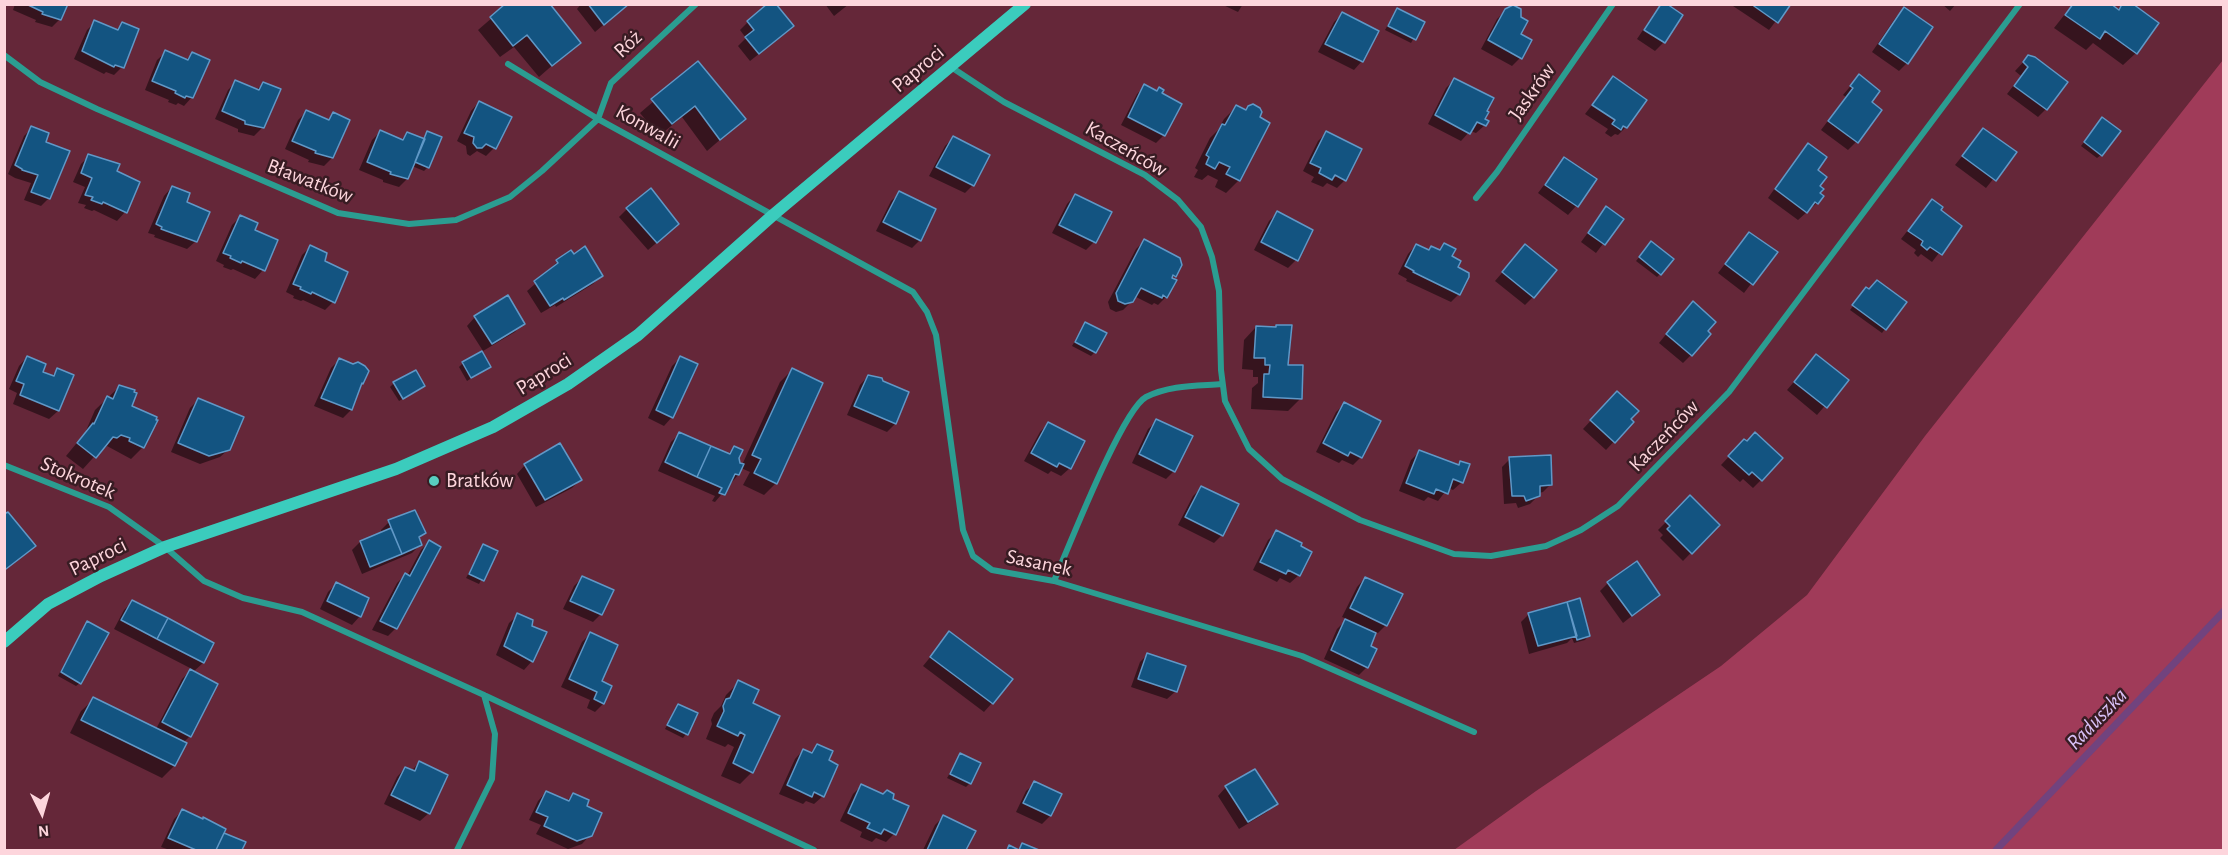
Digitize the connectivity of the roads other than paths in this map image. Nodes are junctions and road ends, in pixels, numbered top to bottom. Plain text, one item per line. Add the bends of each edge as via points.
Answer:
1 (696, 4) edge
2 (1025, 4) edge
3 (1613, 4) edge
4 (2020, 4) edge
5 (4, 55) edge
6 (508, 64) dead end
7 (951, 67) junction
8 (598, 119) junction
9 (1476, 198) dead end
10 (773, 215) junction
11 (1222, 384) junction
12 (4, 465) edge
13 (165, 547) junction
14 (1054, 581) junction
15 (4, 642) edge
16 (484, 695) junction
17 (1474, 732) dead end
18 (457, 850) edge
19 (814, 850) edge

1 - 8 street, Róż via 611,83
2 - 7 street, Paproci
3 - 9 street, Jaskrów
4 - 11 street, Kaczeńców via 1729,392 1618,506 1581,530 1545,546 1491,556 1454,554 1360,520 1282,478 1249,449 1225,401
5 - 8 street, Bławatków via 40,82 78,100 338,213 409,224 456,220 510,197
6 - 8 street, Konwalii
7 - 10 street, Paproci
7 - 11 street, Kaczeńców via 1004,102 1145,175 1178,200 1201,227 1212,257 1220,291
8 - 10 street, Konwalii
10 - 13 street, Paproci via 638,335 568,384 493,427 396,469
10 - 14 street, Sasanek via 913,292 936,335 963,530 973,556 992,570
11 - 14 street via 1173,387 1144,398 1118,434
12 - 13 street, Stokrotek via 110,507
13 - 15 street, Paproci via 48,604
13 - 16 street via 204,581 243,598 302,612
14 - 17 street, Sasanek via 1302,656
16 - 18 street via 495,734 492,779
16 - 19 street

